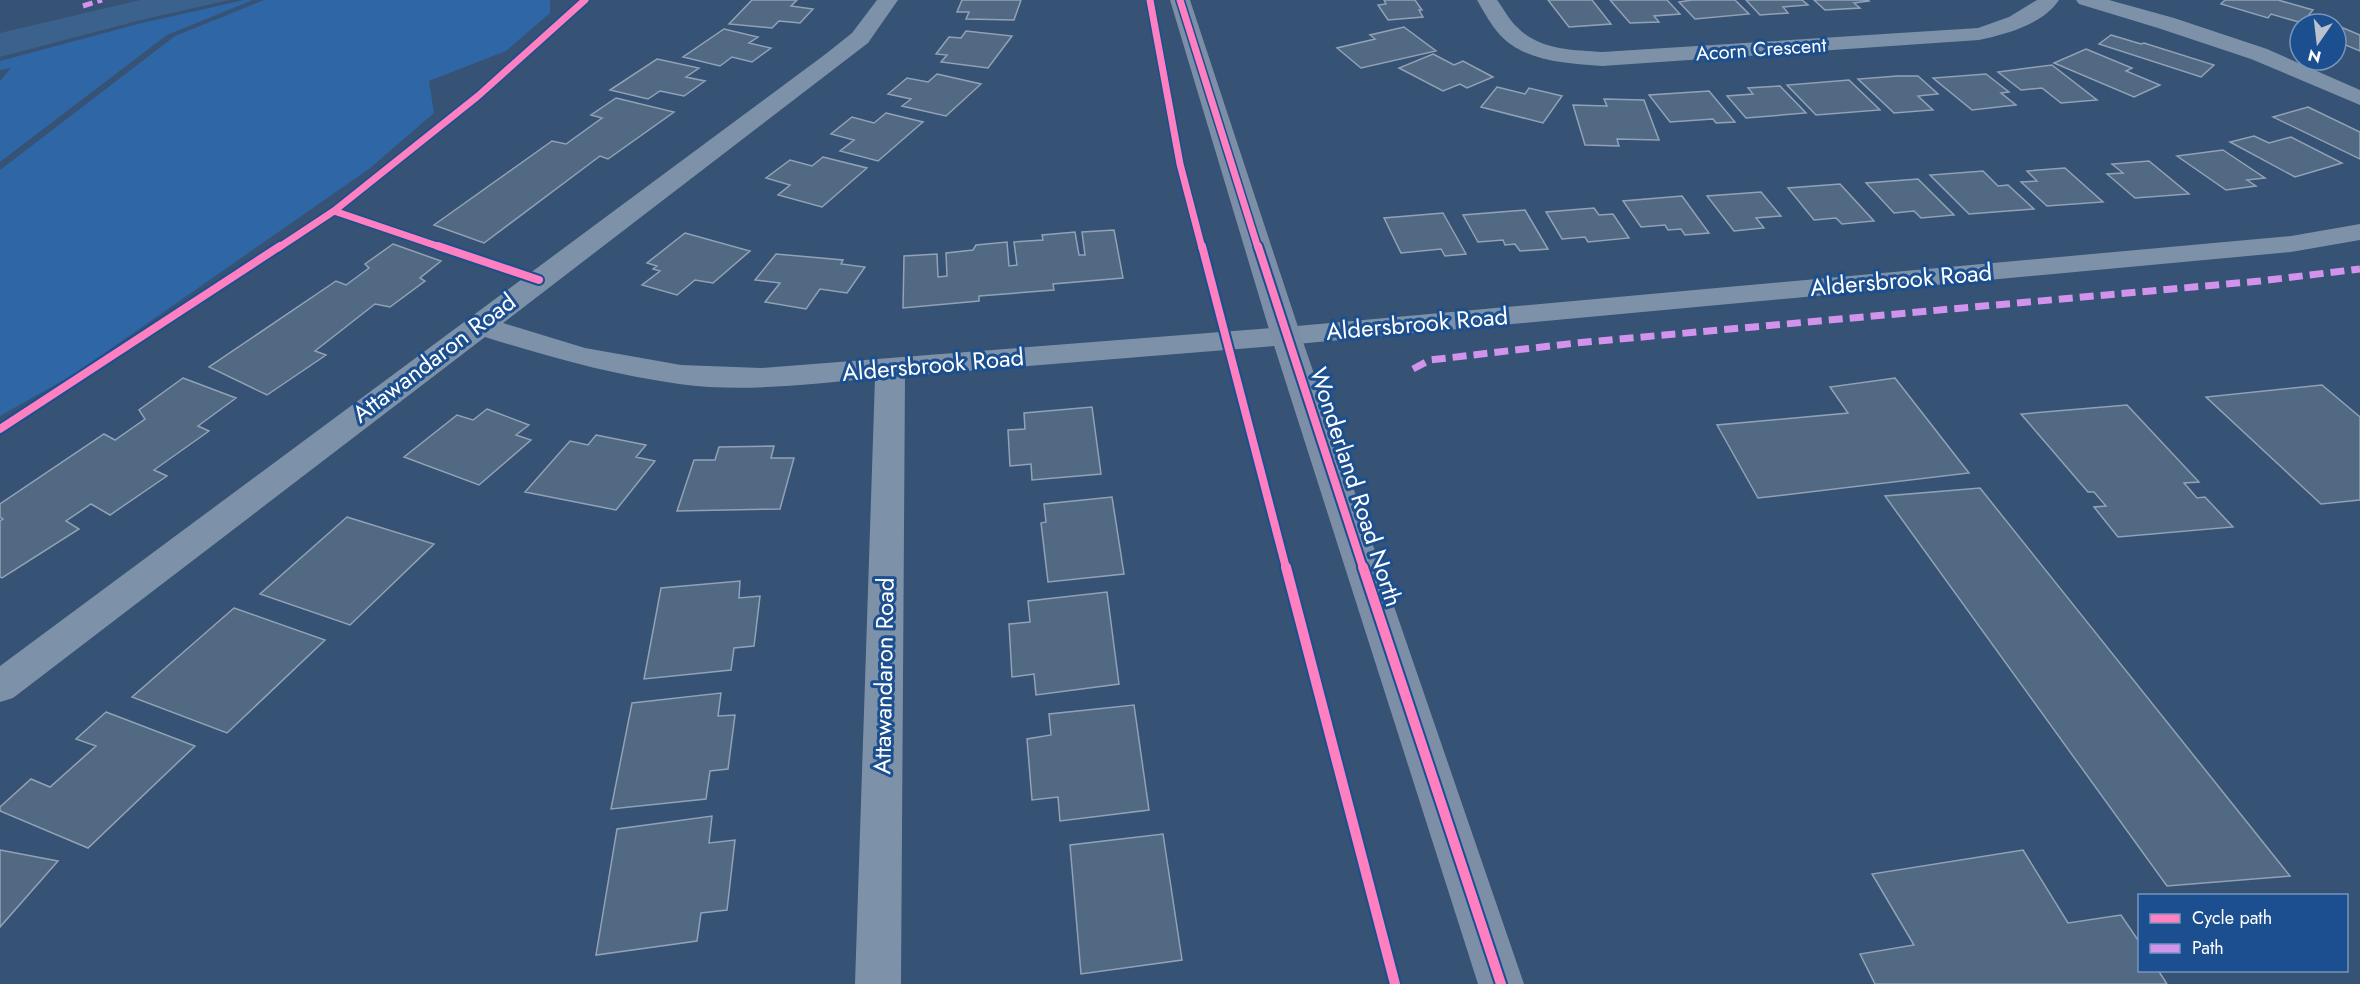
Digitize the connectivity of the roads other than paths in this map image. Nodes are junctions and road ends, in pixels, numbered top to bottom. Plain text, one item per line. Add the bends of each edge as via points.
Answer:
1 (888, 0) edge
2 (1180, 0) edge
3 (1487, 0) edge
4 (2049, 0) edge
5 (2086, 0) edge
6 (2360, 98) edge
7 (2360, 232) edge
8 (478, 325) junction
9 (1286, 336) junction
10 (890, 368) junction
11 (0, 687) edge
12 (878, 984) edge
13 (1501, 984) edge

1 - 8 street, Attawandaron Road via 860,38 835,58
2 - 9 main road, Wonderland Road North
3 - 4 street, Acorn Crescent via 1509,32 1522,42 1560,54 1602,59 1979,34 2036,14
5 - 6 street via 2259,54
7 - 9 street, Aldersbrook Road via 2291,244
8 - 10 street, Aldersbrook Road via 582,357 681,375 760,378
8 - 11 street, Attawandaron Road
9 - 10 street, Aldersbrook Road
9 - 13 main road, Wonderland Road North
10 - 12 street, Attawandaron Road

